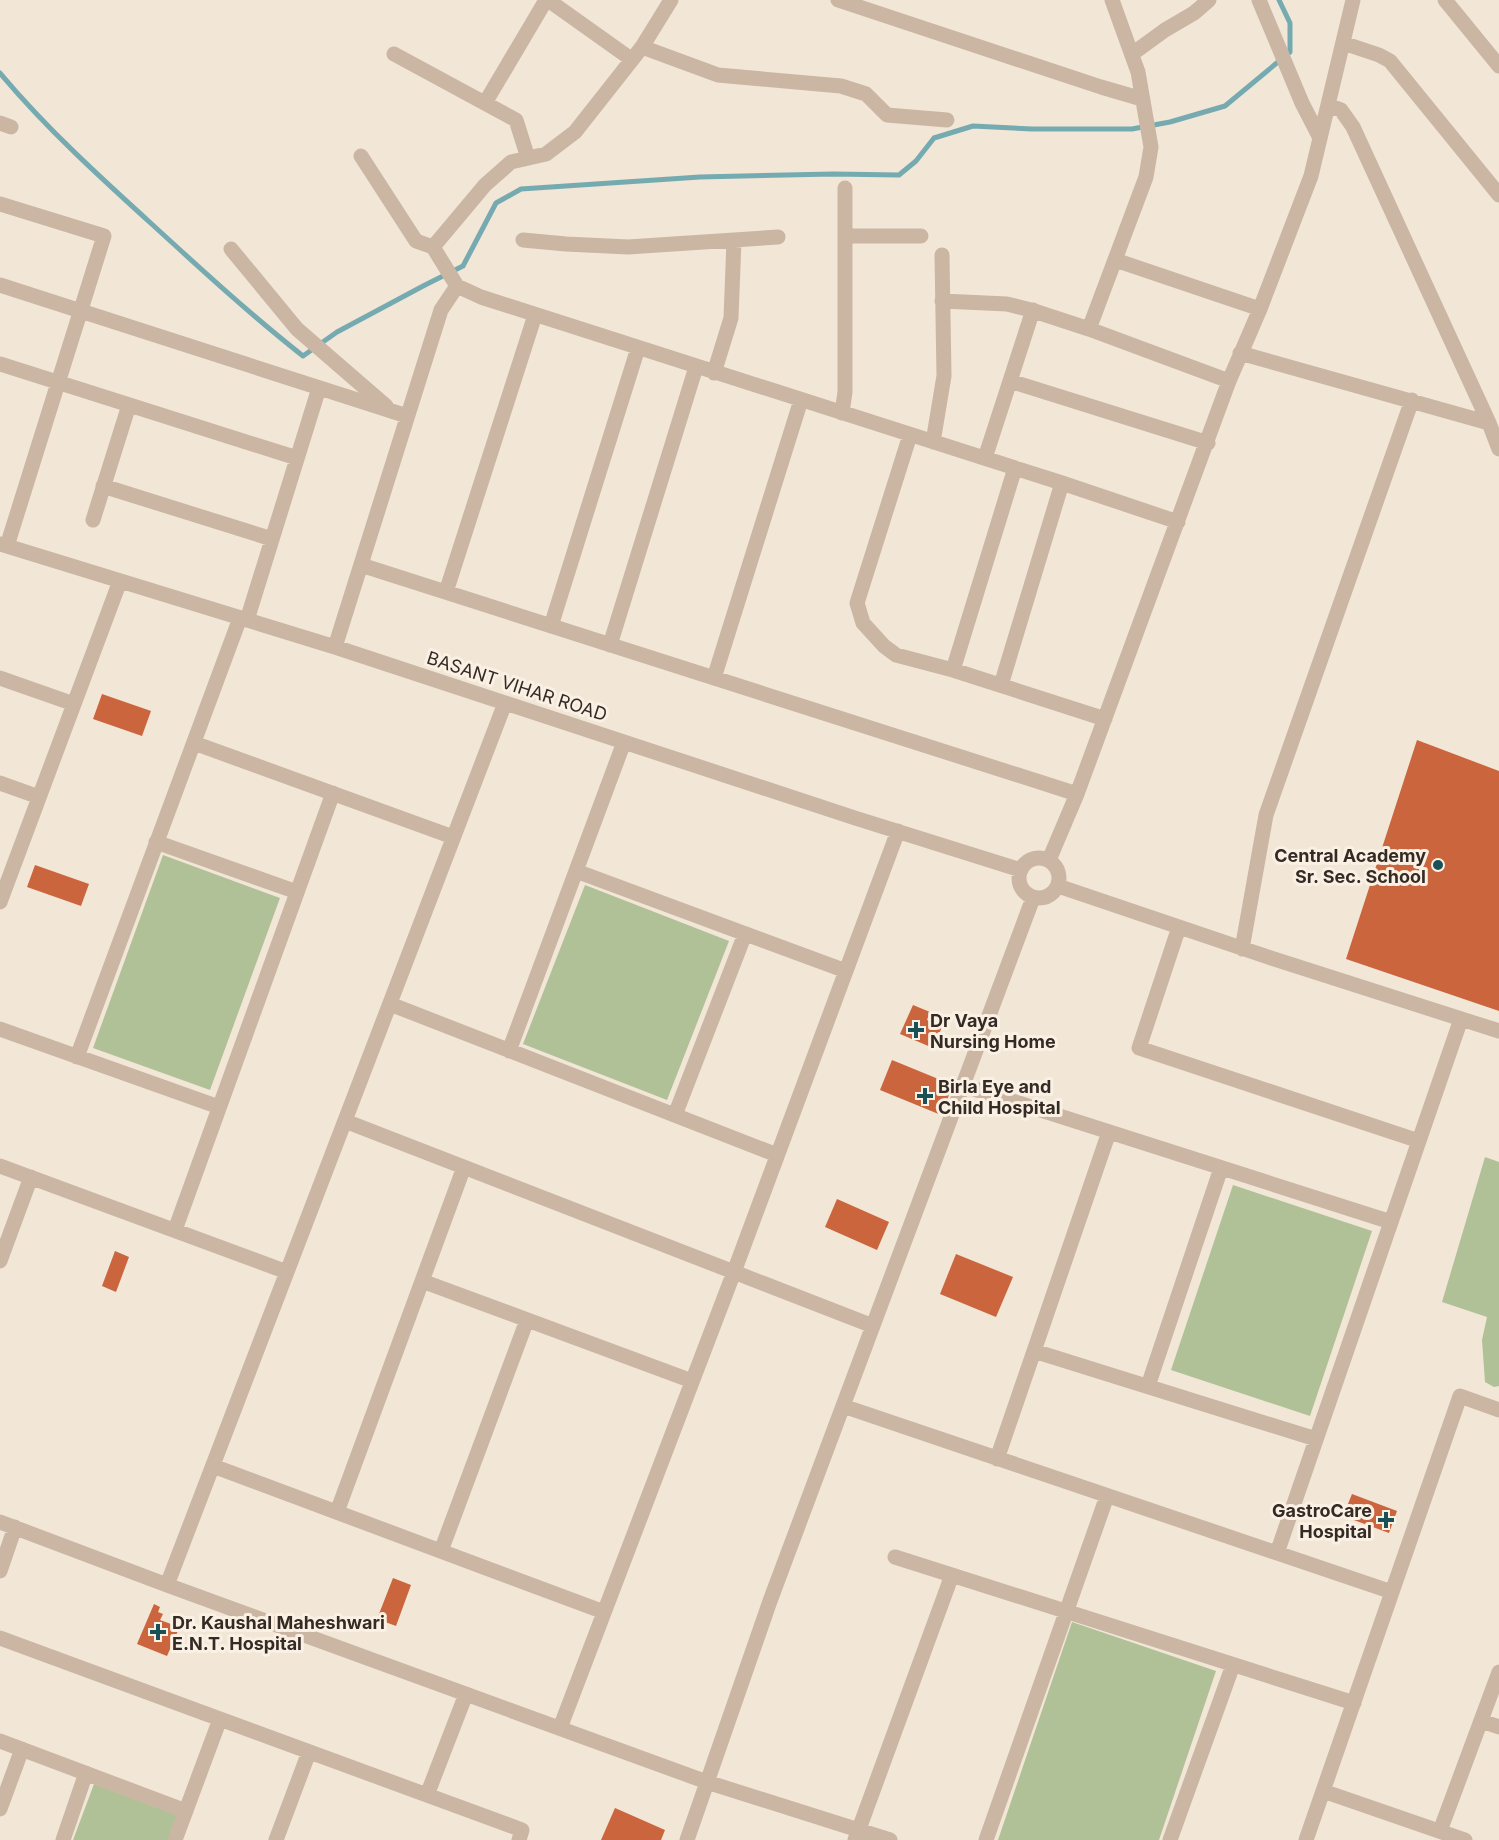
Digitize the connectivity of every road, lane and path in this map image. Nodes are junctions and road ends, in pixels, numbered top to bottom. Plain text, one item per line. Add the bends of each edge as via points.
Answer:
1 (547, 0) edge
2 (670, 0) edge
3 (838, 0) edge
4 (1112, 0) edge
5 (1209, 0) edge
6 (1259, 0) edge
7 (1353, 0) edge
8 (1445, 0) edge
9 (1343, 43) junction
10 (636, 53) junction
11 (394, 54) dead end
12 (1132, 54) junction
13 (1499, 66) edge
14 (485, 103) junction
15 (1143, 103) junction
16 (1328, 105) junction
17 (947, 120) dead end
18 (1320, 138) junction
19 (361, 156) dead end
20 (528, 158) junction
21 (845, 188) dead end
22 (1499, 195) edge
23 (0, 204) edge
24 (846, 236) junction
25 (921, 236) dead end
26 (778, 237) dead end
27 (523, 240) dead end
28 (734, 240) junction
29 (434, 247) junction
30 (231, 249) dead end
31 (942, 255) dead end
32 (1116, 260) junction
33 (0, 285) edge
34 (457, 286) junction
35 (942, 301) junction
36 (1260, 309) junction
37 (1033, 310) junction
38 (81, 311) junction
39 (535, 315) junction
40 (1089, 329) junction
41 (638, 348) junction
42 (1240, 353) junction
43 (0, 364) edge
44 (696, 367) junction
45 (714, 373) junction
46 (1010, 381) junction
47 (1229, 381) junction
48 (58, 383) junction
49 (320, 388) junction
50 (801, 400) junction
51 (1412, 400) junction
52 (129, 405) junction
53 (390, 410) junction
54 (842, 413) junction
55 (407, 416) junction
56 (1488, 423) junction
57 (910, 435) junction
58 (933, 442) junction
59 (1208, 442) junction
60 (1499, 449) edge
61 (297, 458) junction
62 (985, 459) junction
63 (1015, 468) junction
64 (1062, 483) junction
65 (104, 486) junction
66 (93, 520) dead end
67 (1178, 522) junction
68 (272, 539) junction
69 (4, 545) edge
70 (361, 565) junction
71 (120, 581) junction
72 (446, 592) junction
73 (243, 619) junction
74 (551, 626) junction
75 (610, 645) junction
76 (335, 647) junction
77 (953, 670) junction
78 (0, 678) edge
79 (714, 678) junction
80 (1001, 685) junction
81 (505, 703) junction
82 (74, 704) junction
83 (1105, 718) junction
84 (624, 742) junction
85 (194, 743) junction
86 (0, 783) edge
87 (333, 793) junction
88 (1077, 795) junction
89 (39, 797) junction
90 (898, 831) junction
91 (453, 837) junction
92 (156, 842) junction
93 (1049, 860) junction
94 (1021, 870) junction
95 (576, 872) junction
96 (1058, 886) junction
97 (297, 892) junction
98 (1033, 898) junction
99 (0, 902) edge
100 (1179, 927) junction
101 (745, 934) junction
102 (1242, 949) junction
103 (846, 971) junction
104 (390, 1004) junction
105 (1461, 1019) junction
106 (0, 1029) edge
107 (1499, 1031) edge
108 (509, 1051) junction
109 (77, 1057) junction
110 (963, 1085) junction
111 (219, 1107) junction
112 (675, 1115) junction
113 (345, 1121) junction
114 (1109, 1132) junction
115 (1419, 1141) junction
116 (777, 1155) junction
117 (0, 1166) edge
118 (464, 1167) junction
119 (1221, 1168) junction
120 (31, 1177) junction
121 (1391, 1222) junction
122 (175, 1230) junction
123 (0, 1262) edge
124 (287, 1272) junction
125 (734, 1272) junction
126 (422, 1281) junction
127 (527, 1320) junction
128 (873, 1326) junction
129 (1034, 1351) junction
130 (692, 1381) junction
131 (1148, 1386) junction
132 (843, 1406) junction
133 (1499, 1410) edge
134 (1316, 1439) junction
135 (997, 1459) junction
136 (213, 1466) junction
137 (1107, 1496) junction
138 (337, 1512) junction
139 (0, 1522) edge
140 (15, 1527) junction
141 (441, 1551) junction
142 (1276, 1553) junction
143 (895, 1557) dead end
144 (0, 1571) edge
145 (952, 1575) junction
146 (167, 1585) junction
147 (1392, 1592) junction
148 (604, 1612) junction
149 (1066, 1612) junction
150 (0, 1638) edge
151 (1233, 1665) junction
152 (1499, 1672) edge
153 (466, 1694) junction
154 (1354, 1703) junction
155 (220, 1719) junction
156 (1481, 1721) junction
157 (1499, 1727) edge
158 (560, 1728) junction
159 (0, 1741) edge
160 (22, 1749) junction
161 (309, 1752) junction
162 (86, 1773) junction
163 (707, 1782) junction
164 (1323, 1791) junction
165 (427, 1796) junction
166 (0, 1809) edge
167 (186, 1811) junction
168 (1440, 1831) junction
169 (857, 1835) edge
170 (63, 1840) edge
171 (175, 1840) edge
172 (276, 1840) edge
173 (519, 1840) edge
174 (687, 1840) edge
175 (890, 1840) edge
176 (986, 1840) edge
177 (1170, 1840) edge
178 (1306, 1840) edge
179 (1465, 1840) edge

1 - 10 street
1 - 14 street
2 - 10 street
3 - 15 street
4 - 12 street
5 - 12 street
6 - 18 street
7 - 9 street
8 - 13 street
9 - 16 street
9 - 22 street via 1390,61
10 - 17 street via 718,75 840,86 866,94 887,115
10 - 20 street via 576,132 546,154
11 - 14 street
12 - 15 street
14 - 20 street via 516,120
15 - 32 street via 1151,147 1146,177
16 - 18 street
16 - 56 street via 1341,110 1353,127
18 - 36 street via 1311,176
19 - 29 street via 416,241
20 - 29 street via 511,162 485,185
21 - 24 street
23 - 38 street via 104,236
24 - 25 street
24 - 54 street
26 - 28 street
27 - 28 street via 628,247
28 - 45 street via 731,318
29 - 34 street
30 - 53 street via 297,329
31 - 35 street
32 - 36 street
32 - 40 street
33 - 38 street
34 - 39 street
34 - 55 street via 441,310
35 - 37 street via 1007,304
35 - 58 street via 944,376
36 - 42 street
37 - 40 street
37 - 46 street
38 - 48 street
38 - 49 street
39 - 41 street
39 - 72 street
40 - 47 street
41 - 44 street
41 - 74 street
42 - 47 street
42 - 51 street
43 - 48 street
44 - 45 street
44 - 75 street
45 - 50 street
46 - 59 street
46 - 62 street
47 - 59 street
48 - 52 street
48 - 69 street
49 - 53 street
49 - 61 street
50 - 54 street
50 - 79 street
51 - 56 street
51 - 102 street via 1266,815
52 - 61 street
52 - 65 street
53 - 55 street
54 - 57 street
55 - 70 street
56 - 60 street
57 - 58 street
57 - 77 street via 857,603 863,622 896,655
58 - 62 street
59 - 67 street
61 - 68 street
62 - 63 street
63 - 64 street
63 - 77 street
64 - 67 street
64 - 80 street
65 - 66 street
65 - 68 street
67 - 83 street
68 - 73 street
69 - 71 street, BASANT VIHAR ROAD
70 - 72 street
70 - 76 street
71 - 73 street, BASANT VIHAR ROAD
71 - 82 street
72 - 74 street
73 - 76 street, BASANT VIHAR ROAD
73 - 85 street
74 - 75 street
75 - 79 street
76 - 81 street, BASANT VIHAR ROAD
77 - 80 street
78 - 82 street
79 - 88 street
80 - 83 street
81 - 84 street, BASANT VIHAR ROAD
81 - 91 street
82 - 89 street
83 - 88 street
84 - 90 street, BASANT VIHAR ROAD
84 - 95 street
85 - 87 street
85 - 92 street
86 - 89 street
87 - 91 street
87 - 97 street
88 - 93 street
89 - 99 street
90 - 94 street, BASANT VIHAR ROAD
90 - 103 street
91 - 104 street
92 - 97 street
92 - 109 street
93 - 94 street via 1032,859
93 - 96 street via 1058,870
94 - 98 street via 1020,885
95 - 101 street
95 - 108 street
96 - 98 street via 1049,896
96 - 100 street
97 - 111 street
98 - 110 street
100 - 102 street
100 - 115 street via 1138,1048
101 - 103 street
101 - 112 street
102 - 105 street
103 - 116 street
104 - 108 street
104 - 113 street
105 - 107 street
105 - 115 street
106 - 109 street
108 - 112 street
109 - 111 street
110 - 114 street
110 - 128 street
111 - 122 street
112 - 116 street
113 - 118 street
113 - 124 street
114 - 119 street
114 - 129 street
115 - 121 street
116 - 125 street
117 - 120 street
118 - 125 street
118 - 126 street
119 - 121 street
119 - 131 street
120 - 122 street
120 - 123 street
121 - 134 street
122 - 124 street
124 - 136 street
125 - 128 street
125 - 130 street
126 - 127 street
126 - 138 street
127 - 130 street
127 - 141 street
128 - 132 street
129 - 131 street
129 - 135 street
130 - 148 street
131 - 134 street
132 - 135 street
132 - 163 street
133 - 147 street via 1460,1396
134 - 142 street
135 - 137 street
136 - 138 street
136 - 146 street
137 - 142 street
137 - 149 street
138 - 141 street
139 - 140 street
140 - 144 street
140 - 146 street
141 - 148 street
142 - 147 street
143 - 145 street
145 - 149 street
145 - 169 street
146 - 153 street
147 - 154 street
148 - 158 street
149 - 151 street
149 - 176 street
150 - 155 street
151 - 154 street
151 - 177 street
152 - 156 street
153 - 158 street
153 - 165 street
154 - 164 street
155 - 161 street
155 - 167 street
156 - 157 street
156 - 168 street
158 - 163 street
159 - 160 street
160 - 162 street
160 - 166 street
161 - 165 street
161 - 172 street
162 - 167 street
162 - 170 street
163 - 169 street
163 - 174 street
164 - 168 street
164 - 178 street
165 - 173 street via 522,1830
167 - 171 street
168 - 179 street
169 - 175 street

